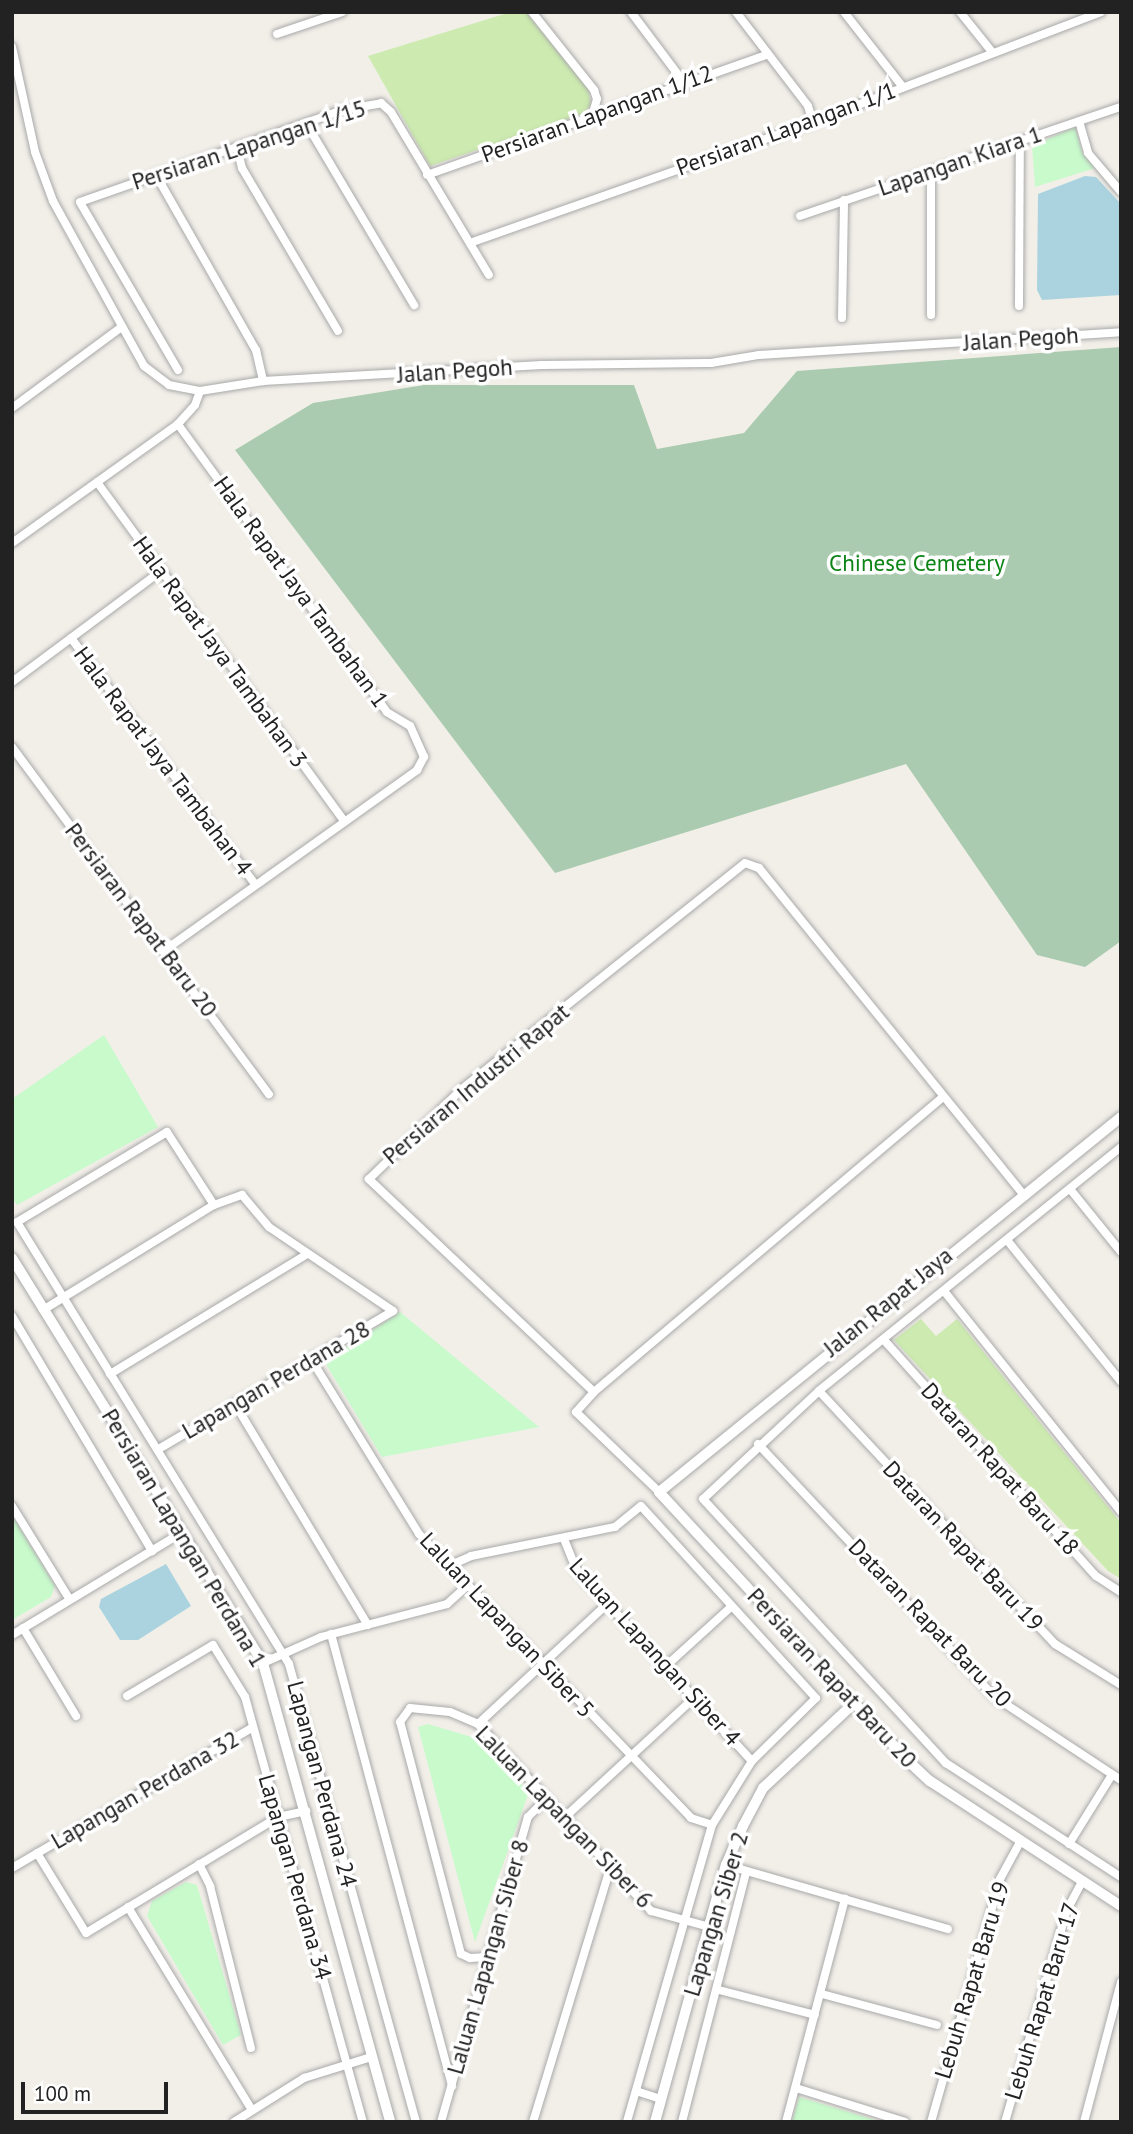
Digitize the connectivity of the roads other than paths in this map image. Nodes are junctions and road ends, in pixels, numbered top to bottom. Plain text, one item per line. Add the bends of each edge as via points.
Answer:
1 (342, 12) edge
2 (532, 12) edge
3 (631, 12) edge
4 (736, 12) edge
5 (845, 12) edge
6 (960, 12) edge
7 (1071, 12) edge
8 (1101, 12) edge
9 (319, 16) edge
10 (1077, 21) junction
11 (277, 34) dead end
12 (12, 47) edge
13 (992, 52) junction
14 (768, 54) junction
15 (685, 84) junction
16 (902, 86) junction
17 (1121, 107) edge
18 (593, 116) junction
19 (1079, 121) junction
20 (813, 122) junction
21 (306, 123) junction
22 (1020, 141) junction
23 (237, 148) junction
24 (931, 171) junction
25 (156, 175) junction
26 (426, 175) junction
27 (1121, 192) edge
28 (844, 200) junction
29 (800, 216) dead end
30 (470, 243) junction
31 (489, 275) dead end
32 (414, 305) dead end
33 (1019, 306) dead end
34 (931, 315) dead end
35 (842, 318) dead end
36 (121, 328) junction
37 (338, 331) dead end
38 (1121, 332) edge
39 (178, 370) dead end
40 (263, 381) junction
41 (200, 390) junction
42 (12, 408) edge
43 (178, 424) junction
44 (97, 482) junction
45 (12, 543) edge
46 (161, 571) junction
47 (71, 638) junction
48 (12, 682) edge
49 (13, 748) edge
50 (344, 821) junction
51 (255, 884) junction
52 (165, 950) junction
53 (269, 1094) dead end
54 (943, 1097) junction
55 (1120, 1119) edge
56 (1121, 1147) edge
57 (1070, 1189) junction
58 (1023, 1193) junction
59 (214, 1205) junction
60 (1007, 1240) junction
61 (1121, 1252) edge
62 (306, 1255) junction
63 (12, 1258) edge
64 (944, 1291) junction
65 (65, 1295) junction
66 (43, 1310) junction
67 (12, 1316) edge
68 (884, 1340) junction
69 (311, 1359) junction
70 (110, 1374) junction
71 (1121, 1382) edge
72 (819, 1391) junction
73 (594, 1392) junction
74 (235, 1404) junction
75 (758, 1444) junction
76 (160, 1448) junction
77 (659, 1492) junction
78 (12, 1506) edge
79 (1121, 1512) edge
80 (181, 1533) junction
81 (564, 1539) junction
82 (152, 1551) junction
83 (451, 1565) junction
84 (468, 1585) junction
85 (1121, 1591) edge
86 (70, 1600) junction
87 (608, 1603) junction
88 (732, 1606) junction
89 (368, 1625) junction
90 (23, 1628) junction
91 (331, 1634) junction
92 (12, 1635) edge
93 (283, 1654) junction
94 (262, 1663) junction
95 (542, 1664) junction
96 (666, 1665) junction
97 (1121, 1685) edge
98 (127, 1696) dead end
99 (695, 1697) junction
100 (854, 1703) junction
101 (76, 1716) dead end
102 (478, 1724) junction
103 (253, 1727) junction
104 (630, 1756) junction
105 (752, 1761) junction
106 (1112, 1775) junction
107 (1121, 1780) edge
108 (546, 1799) junction
109 (306, 1811) junction
110 (278, 1817) junction
111 (565, 1817) junction
112 (712, 1825) junction
113 (1020, 1842) junction
114 (1069, 1844) junction
115 (37, 1853) junction
116 (199, 1864) junction
117 (726, 1865) junction
118 (12, 1868) edge
119 (610, 1868) junction
120 (746, 1872) junction
121 (1121, 1877) edge
122 (1082, 1882) junction
123 (845, 1899) junction
124 (1121, 1906) edge
125 (128, 1907) junction
126 (684, 1923) junction
127 (710, 1927) junction
128 (948, 1929) dead end
129 (488, 1957) junction
130 (1121, 1982) edge
131 (719, 1990) junction
132 (822, 1994) junction
133 (815, 2015) junction
134 (937, 2025) dead end
135 (251, 2048) dead end
136 (371, 2057) junction
137 (346, 2061) junction
138 (452, 2086) junction
139 (796, 2088) junction
140 (636, 2091) junction
141 (661, 2099) junction
142 (252, 2110) junction
143 (233, 2122) edge
144 (363, 2122) edge
145 (390, 2122) edge
146 (416, 2122) edge
147 (441, 2122) edge
148 (533, 2122) edge
149 (627, 2122) edge
150 (655, 2122) edge
151 (682, 2122) edge
152 (786, 2122) edge
153 (905, 2122) edge
154 (931, 2122) edge
155 (1005, 2122) edge
156 (1084, 2122) edge

1 - 9 street
2 - 18 street via 594,90
3 - 15 street
4 - 14 street
5 - 16 street
6 - 13 street
7 - 10 street
8 - 10 street, Persiaran Lapangan 1/1
9 - 11 street
10 - 13 street, Persiaran Lapangan 1/1
12 - 36 street, Jalan Pegoh via 42,177 102,284
13 - 16 street, Persiaran Lapangan 1/1
14 - 15 street, Persiaran Lapangan 1/12
14 - 20 street via 808,106
15 - 18 street, Persiaran Lapangan 1/12
16 - 20 street, Persiaran Lapangan 1/1
17 - 19 street, Lapangan Kiara 1
18 - 26 street, Persiaran Lapangan 1/12
19 - 22 street, Lapangan Kiara 1
19 - 27 street via 1088,153
20 - 30 street, Persiaran Lapangan 1/1
21 - 23 street, Persiaran Lapangan 1/15
21 - 26 street, Persiaran Lapangan 1/15 via 381,103 391,112
21 - 32 street
22 - 24 street, Lapangan Kiara 1
22 - 33 street
23 - 25 street, Persiaran Lapangan 1/15
23 - 37 street via 242,168
24 - 28 street, Lapangan Kiara 1
24 - 34 street
25 - 39 street, Persiaran Lapangan 1/15 via 80,202
25 - 40 street via 256,351
26 - 30 street, Persiaran Lapangan 1/15
28 - 29 street, Lapangan Kiara 1
28 - 35 street
30 - 31 street, Persiaran Lapangan 1/15
36 - 41 street, Jalan Pegoh via 152,375 170,385
36 - 42 street
38 - 40 street, Jalan Pegoh via 759,355 711,363 542,365
40 - 41 street, Jalan Pegoh
41 - 43 street via 195,405
43 - 44 street
43 - 50 street, Hala Rapat Jaya Tambahan 1 via 387,712 410,726 424,757 417,771
44 - 45 street
44 - 46 street, Hala Rapat Jaya Tambahan 3
46 - 47 street
46 - 50 street, Hala Rapat Jaya Tambahan 3
47 - 48 street
47 - 51 street, Hala Rapat Jaya Tambahan 4
49 - 52 street, Persiaran Rapat Baru 20
50 - 51 street
51 - 52 street
52 - 53 street, Persiaran Rapat Baru 20
54 - 58 street, Persiaran Industri Rapat
54 - 73 street
54 - 73 street, Persiaran Industri Rapat via 759,869 745,863 463,1088 369,1179
55 - 58 street, Jalan Rapat Jaya
56 - 57 street
57 - 60 street
57 - 61 street
58 - 77 street, Jalan Rapat Jaya
59 - 62 street via 242,1195 269,1227
59 - 65 street
59 - 65 street, Lapangan Perdana 24 via 167,1132 17,1222
60 - 64 street
60 - 71 street
62 - 69 street, Lapangan Perdana 28 via 393,1311
62 - 70 street
63 - 66 street, Persiaran Lapangan Perdana 1
64 - 68 street
64 - 79 street
65 - 66 street
65 - 70 street, Lapangan Perdana 24
66 - 80 street, Persiaran Lapangan Perdana 1
67 - 82 street
68 - 72 street
68 - 85 street, Dataran Rapat Baru 18 via 1096,1576
69 - 74 street, Lapangan Perdana 28
69 - 83 street, Laluan Lapangan Siber 5 via 419,1534
70 - 76 street, Lapangan Perdana 24
72 - 75 street
72 - 97 street, Dataran Rapat Baru 19 via 1055,1644
73 - 77 street, Persiaran Rapat Baru 20 via 576,1412
74 - 76 street, Lapangan Perdana 28
74 - 89 street
75 - 106 street, Dataran Rapat Baru 20 via 995,1697
75 - 114 street via 704,1493 706,1505 946,1763
76 - 93 street, Lapangan Perdana 24
77 - 100 street, Persiaran Rapat Baru 20
78 - 86 street
80 - 82 street
80 - 94 street, Persiaran Lapangan Perdana 1
81 - 83 street via 471,1556
81 - 87 street, Laluan Lapangan Siber 4 via 569,1558
81 - 88 street via 615,1527 641,1506
82 - 86 street
83 - 84 street, Laluan Lapangan Siber 5
84 - 89 street via 447,1604
84 - 95 street, Laluan Lapangan Siber 5
86 - 90 street
87 - 95 street
87 - 96 street, Laluan Lapangan Siber 4
88 - 96 street
88 - 105 street via 816,1698
89 - 91 street
90 - 92 street
90 - 101 street
91 - 93 street
91 - 138 street
93 - 94 street
93 - 146 street, Lapangan Perdana 24 via 301,1700
94 - 109 street, Persiaran Lapangan Perdana 1
95 - 102 street
95 - 104 street, Laluan Lapangan Siber 5
96 - 99 street, Laluan Lapangan Siber 4
98 - 103 street, Lapangan Perdana 34 via 208,1646 218,1649 245,1697
99 - 104 street
99 - 105 street, Laluan Lapangan Siber 4
100 - 113 street, Persiaran Rapat Baru 20 via 930,1781
100 - 117 street, Lapangan Siber 2 via 763,1788
102 - 108 street, Laluan Lapangan Siber 6
102 - 129 street, Laluan Lapangan Siber 6 via 450,1712 410,1708 400,1722 461,1954
103 - 110 street, Lapangan Perdana 34
103 - 115 street, Lapangan Perdana 32
104 - 111 street
104 - 112 street, Laluan Lapangan Siber 5 via 691,1818
105 - 112 street
106 - 107 street, Dataran Rapat Baru 20
106 - 114 street
108 - 111 street, Laluan Lapangan Siber 6
108 - 129 street, Laluan Lapangan Siber 8 via 528,1817
109 - 110 street
109 - 136 street, Persiaran Lapangan Perdana 1
110 - 116 street
110 - 137 street, Lapangan Perdana 34
111 - 119 street, Laluan Lapangan Siber 6
112 - 126 street
113 - 122 street, Persiaran Rapat Baru 20
113 - 154 street, Lebuh Rapat Baru 19 via 1000,1880
114 - 121 street
115 - 118 street, Lapangan Perdana 32
115 - 125 street via 86,1933
116 - 125 street
116 - 135 street via 209,1886
117 - 120 street
117 - 127 street, Lapangan Siber 2
119 - 126 street, Laluan Lapangan Siber 6 via 651,1910
119 - 148 street
120 - 123 street
120 - 131 street
122 - 124 street, Persiaran Rapat Baru 20
122 - 155 street, Lebuh Rapat Baru 17 via 1067,1910
123 - 128 street
123 - 132 street
125 - 142 street
126 - 127 street, Laluan Lapangan Siber 6
126 - 140 street
127 - 141 street, Lapangan Siber 2
129 - 138 street, Laluan Lapangan Siber 8
130 - 156 street
131 - 133 street
131 - 151 street
132 - 133 street
132 - 134 street
133 - 139 street
136 - 137 street
136 - 145 street, Persiaran Lapangan Perdana 1
137 - 142 street via 304,2078
137 - 144 street, Lapangan Perdana 34
138 - 147 street, Laluan Lapangan Siber 8
139 - 152 street
139 - 153 street
140 - 141 street
140 - 149 street
141 - 150 street, Lapangan Siber 2
142 - 143 street

